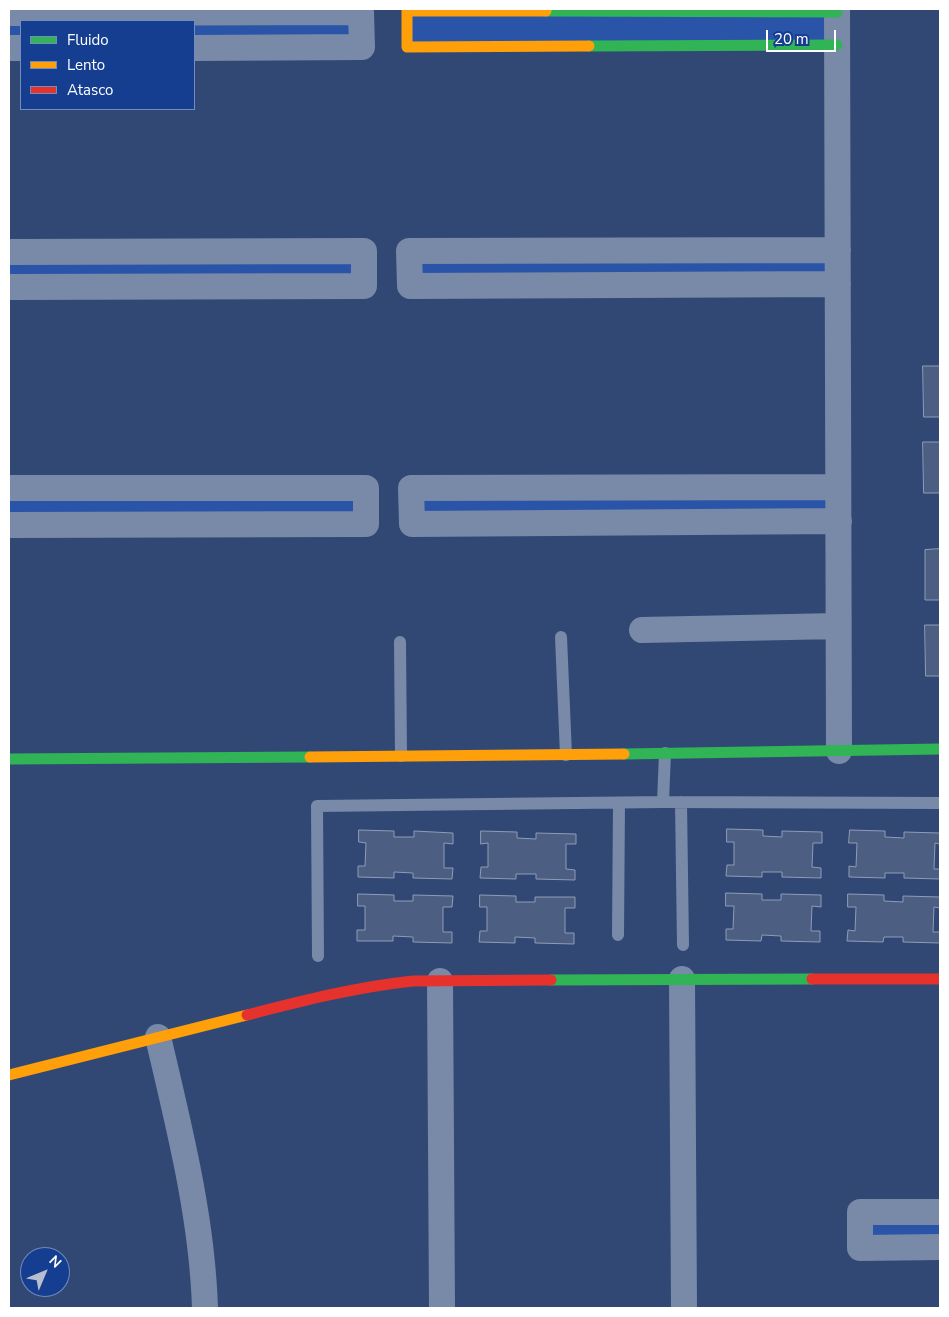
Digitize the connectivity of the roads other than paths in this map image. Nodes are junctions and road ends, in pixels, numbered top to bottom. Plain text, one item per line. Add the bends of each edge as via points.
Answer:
1 (837, 10) edge
2 (9, 12) edge
3 (837, 45) junction
4 (195, 48) edge
5 (838, 250) junction
6 (9, 252) edge
7 (838, 284) junction
8 (9, 287) edge
9 (838, 487) junction
10 (9, 488) edge
11 (839, 522) junction
12 (9, 525) edge
13 (838, 626) junction
14 (642, 630) dead end
15 (561, 637) dead end
16 (400, 642) dead end
17 (940, 749) edge
18 (839, 751) junction
19 (665, 753) junction
20 (566, 755) junction
21 (401, 756) junction
22 (9, 759) edge
23 (663, 802) junction
24 (681, 802) junction
25 (619, 803) junction
26 (940, 803) edge
27 (618, 935) dead end
28 (683, 945) dead end
29 (318, 956) dead end
30 (682, 979) junction
31 (940, 979) edge
32 (440, 981) junction
33 (158, 1037) junction
34 (9, 1074) edge
35 (940, 1212) edge
36 (940, 1247) edge
37 (205, 1308) edge
38 (442, 1308) edge
39 (684, 1308) edge

1 - 3 street
1 - 3 street via 407,12 407,47
2 - 4 street via 361,12 362,47
3 - 5 street
5 - 7 street
5 - 7 street via 409,250 410,286
6 - 8 street via 364,251 364,286
7 - 9 street
9 - 11 street
9 - 11 street via 411,488 412,524
10 - 12 street via 366,488 366,524
11 - 13 street
13 - 14 street
13 - 18 street
15 - 20 lane
16 - 21 lane
17 - 18 street
18 - 19 street
19 - 20 street
19 - 23 lane
20 - 21 street
21 - 22 street
23 - 24 lane
23 - 25 lane
24 - 26 lane
24 - 28 lane
25 - 27 lane
25 - 29 lane via 317,806
30 - 31 street
30 - 32 street
30 - 39 street
32 - 33 street via 380,984 353,989
32 - 38 street
33 - 34 street
33 - 37 street via 198,1224
35 - 36 street via 860,1212 860,1248

